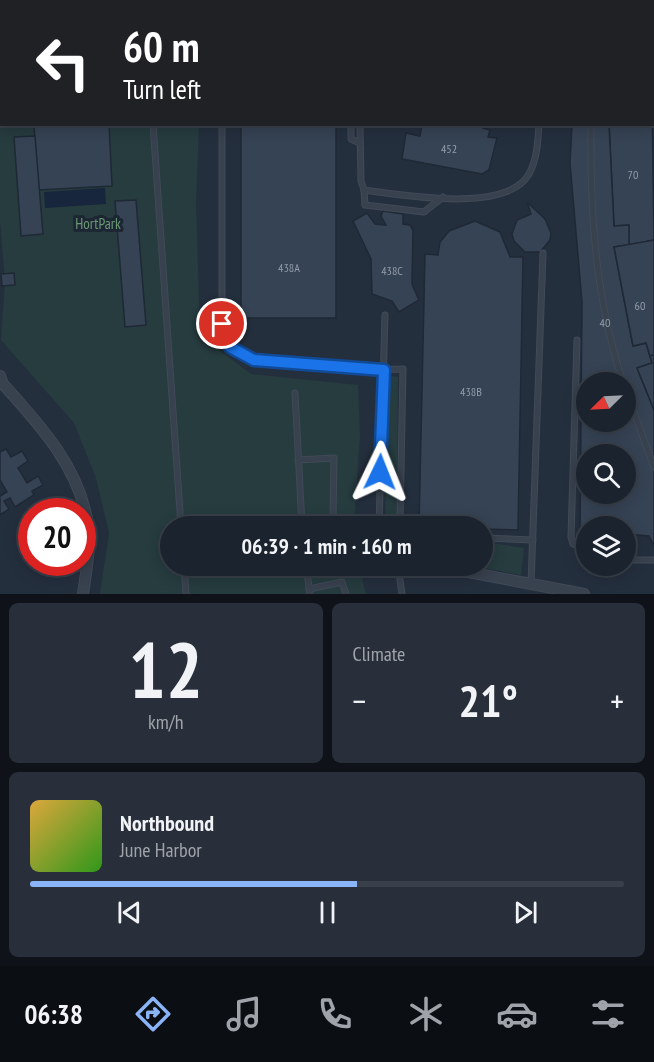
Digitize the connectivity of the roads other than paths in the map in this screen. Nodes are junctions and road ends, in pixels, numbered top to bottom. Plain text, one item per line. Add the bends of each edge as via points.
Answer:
1 (153, 126) edge
2 (222, 126) edge
3 (351, 126) edge
4 (360, 126) edge
5 (540, 126) edge
6 (591, 126) edge
7 (360, 144) junction
8 (364, 190) junction
9 (443, 197) junction
10 (543, 253) dead end
11 (385, 315) dead end
12 (577, 340) dead end
13 (384, 370) junction
14 (620, 372) edge
15 (0, 376) edge
16 (295, 393) dead end
17 (636, 418) edge
18 (298, 460) junction
19 (654, 467) edge
20 (180, 516) edge
21 (302, 516) edge
22 (333, 516) edge
23 (379, 516) edge
24 (400, 516) edge
25 (493, 538) edge
26 (533, 540) junction
27 (576, 545) edge
28 (636, 560) edge
29 (654, 560) edge
30 (185, 576) edge
31 (308, 576) edge
32 (399, 576) edge
33 (489, 576) edge
34 (531, 584) junction
35 (310, 591) edge
36 (83, 594) edge
37 (186, 594) edge
38 (346, 594) edge
39 (402, 594) edge
40 (584, 594) edge

1 - 20 lane
2 - 13 lane via 222,324 230,347 254,360
3 - 7 lane via 351,139
4 - 7 lane
5 - 9 lane via 529,176 518,186 495,196
6 - 14 lane via 592,224 599,286
7 - 8 lane
8 - 9 lane
8 - 9 lane via 365,206 424,212
10 - 26 lane
11 - 13 lane
12 - 27 lane via 571,537
13 - 23 lane
13 - 24 lane via 403,369
15 - 36 street via 49,435 81,493 89,526
16 - 18 lane
17 - 19 lane
18 - 21 lane
18 - 22 lane via 334,458
25 - 26 lane
26 - 34 lane
28 - 29 lane
30 - 37 lane
31 - 35 lane
32 - 39 lane
33 - 34 street
34 - 40 street
35 - 38 lane via 342,582

